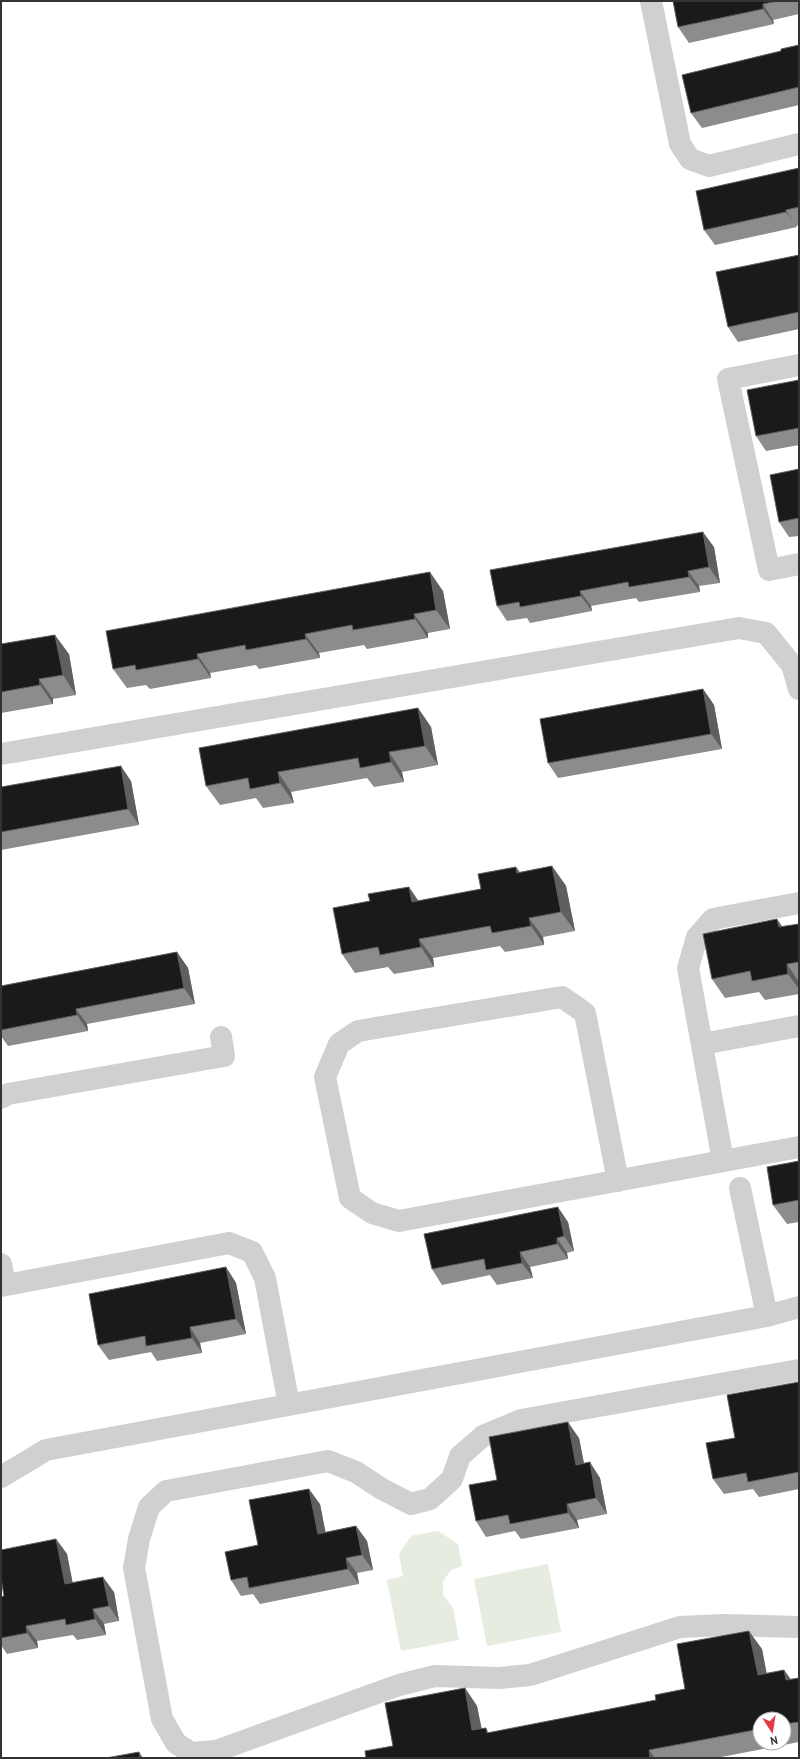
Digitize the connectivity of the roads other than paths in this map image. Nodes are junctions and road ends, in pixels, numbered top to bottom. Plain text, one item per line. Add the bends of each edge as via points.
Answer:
1 (651, 1) edge
2 (799, 144) edge
3 (799, 365) edge
4 (799, 564) edge
5 (799, 689) edge
6 (1, 754) edge
7 (799, 903) edge
8 (799, 1026) edge
9 (221, 1037) dead end
10 (702, 1044) junction
11 (1, 1098) edge
12 (799, 1147) edge
13 (724, 1161) junction
14 (618, 1181) junction
15 (740, 1188) dead end
16 (2, 1278) edge
17 (799, 1307) edge
18 (767, 1316) junction
19 (799, 1370) edge
20 (289, 1405) junction
21 (1, 1477) edge
22 (799, 1628) edge

1 - 2 street via 680,144 690,159 709,166
3 - 4 street via 728,379 769,570
5 - 6 street via 792,665 766,633 739,628
7 - 10 street via 713,919 696,937 688,968
8 - 10 street
9 - 11 street via 224,1056 8,1094
10 - 13 street
12 - 13 street
13 - 14 street
14 - 14 street via 399,1221 372,1213 350,1198 325,1077 339,1044 358,1031 562,997 585,1013
15 - 18 street
16 - 20 street via 229,1243 252,1252 266,1278
17 - 18 street
18 - 20 street
19 - 22 street via 521,1420 483,1436 460,1456 452,1479 430,1499 411,1504 356,1472 328,1461 166,1491 149,1507 139,1539 134,1568 162,1719 176,1743 191,1753 216,1751 399,1685 435,1676 499,1678 530,1675 680,1627 723,1625
20 - 21 street via 46,1450

